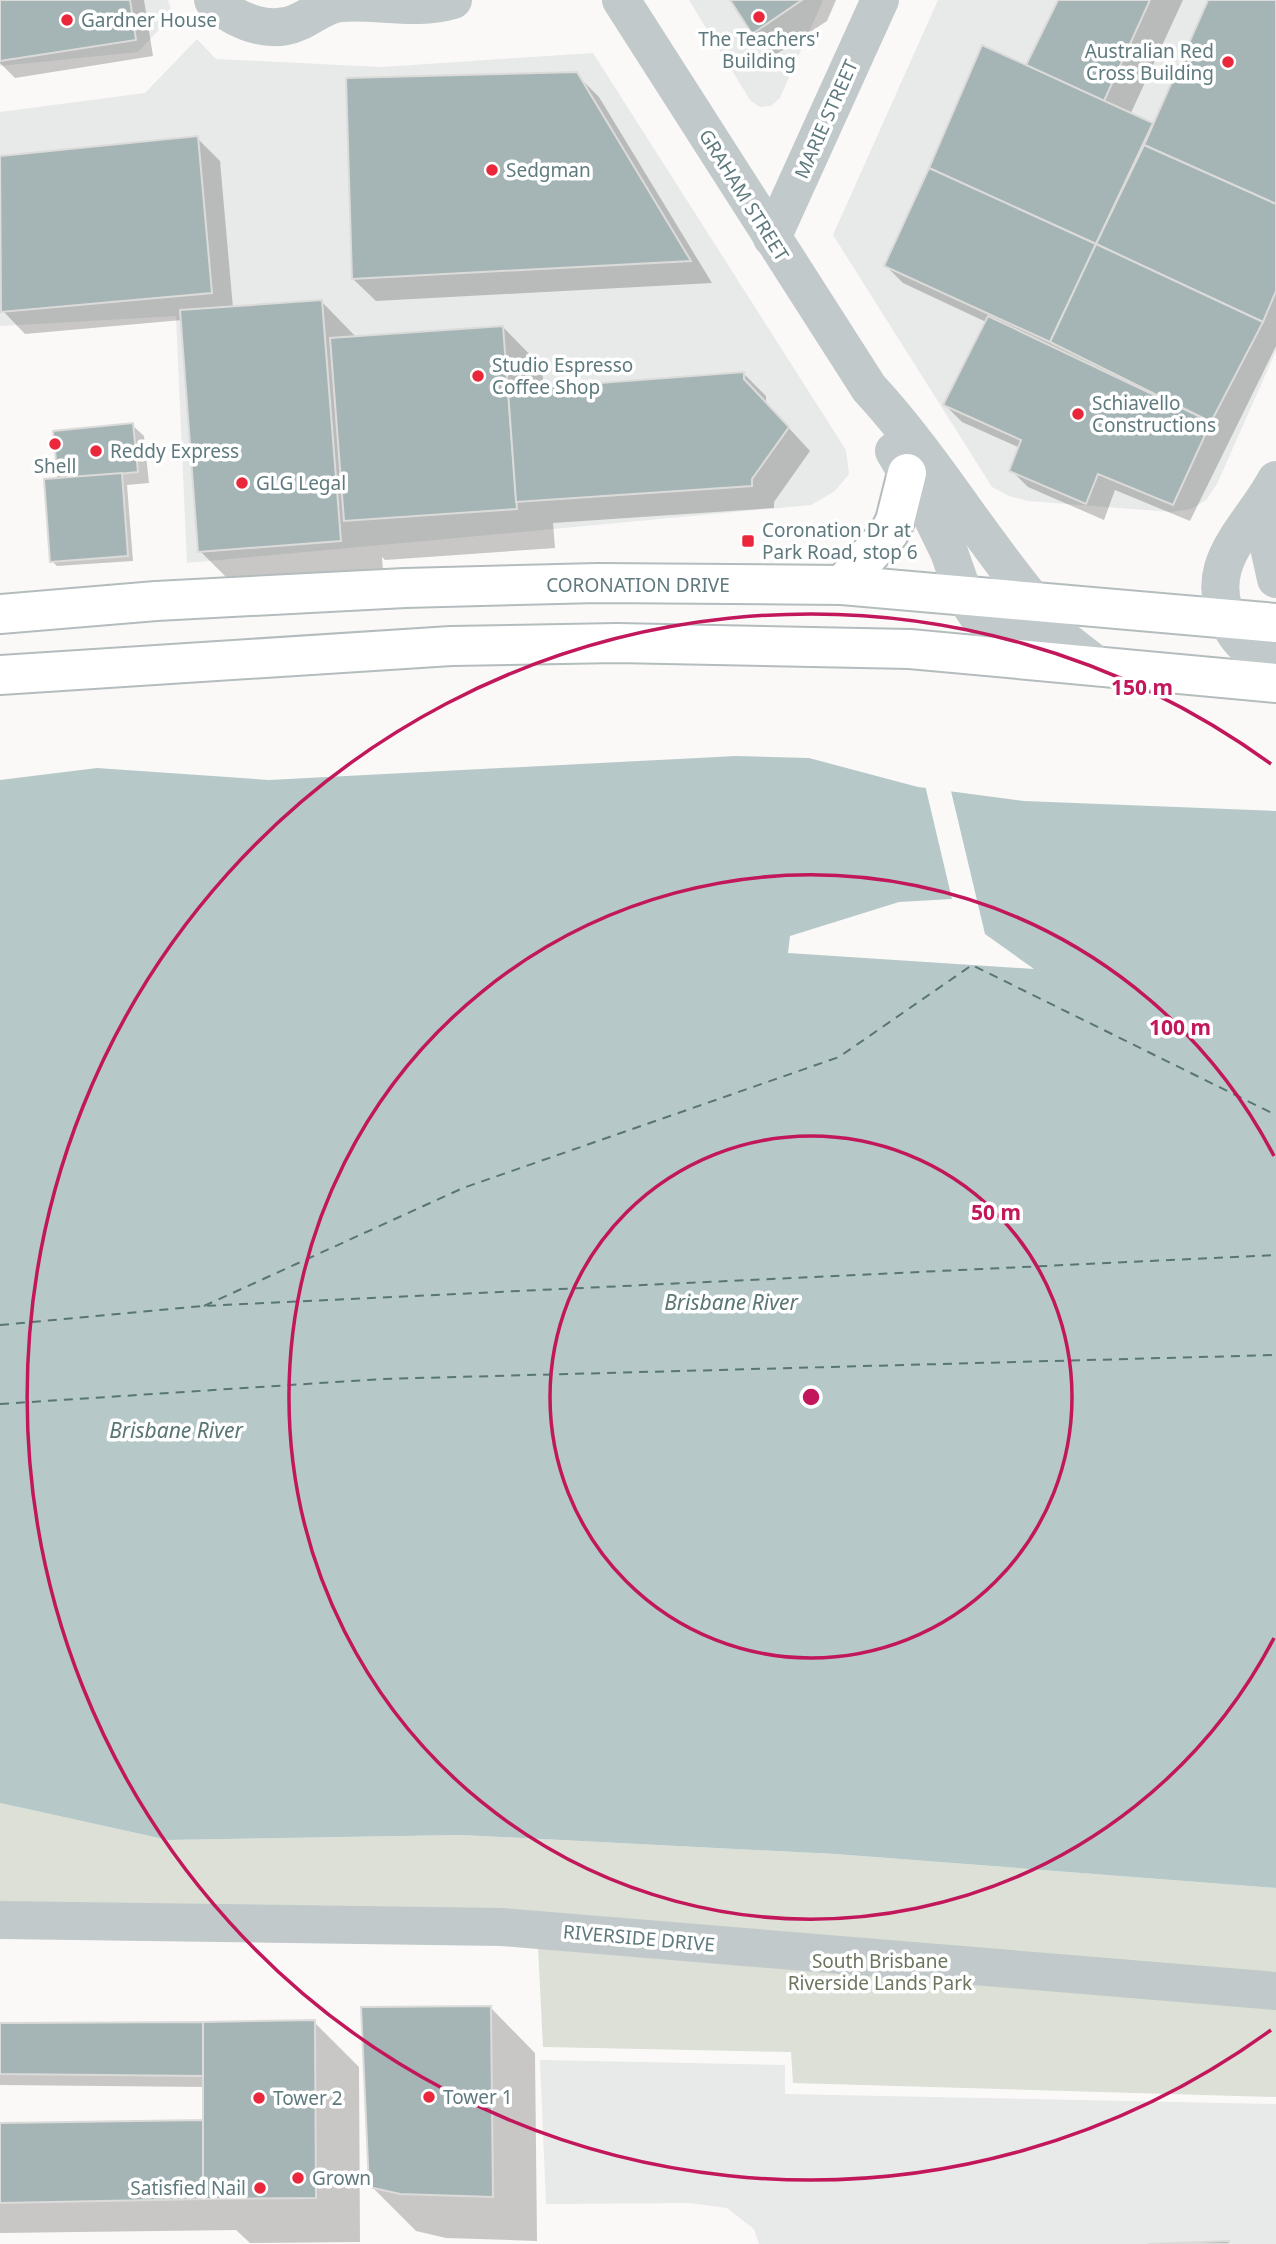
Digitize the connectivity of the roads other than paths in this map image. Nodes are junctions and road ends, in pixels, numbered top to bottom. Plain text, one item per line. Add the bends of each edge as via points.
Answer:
1 (214, 0) edge
2 (453, 0) edge
3 (621, 0) edge
4 (880, 0) edge
5 (337, 1) edge
6 (772, 238) junction
7 (869, 388) junction
8 (907, 472) junction
9 (1275, 482) edge
10 (1276, 579) edge
11 (842, 585) junction
12 (964, 594) junction
13 (1033, 601) junction
14 (0, 614) edge
15 (1227, 619) junction
16 (1276, 622) edge
17 (1276, 658) edge
18 (1099, 667) junction
19 (0, 675) edge
20 (1276, 683) edge
21 (0, 1920) edge
22 (1276, 1991) edge

1 - 5 street via 225,13 254,24 286,26
2 - 5 street via 436,5
3 - 6 street, GRAHAM STREET
4 - 6 street, MARIE STREET
6 - 7 street, GRAHAM STREET
7 - 8 street, GRAHAM STREET via 879,420
7 - 13 street, GRAHAM STREET via 905,427
8 - 11 highway via 895,521
8 - 12 street, GRAHAM STREET via 944,542
9 - 10 street via 1268,543
9 - 15 street via 1247,520 1219,577
11 - 12 highway, CORONATION DRIVE
11 - 14 highway, CORONATION DRIVE via 598,583 405,588
12 - 13 highway, CORONATION DRIVE
12 - 18 street, GRAHAM STREET via 978,615 993,626 1007,633 1067,642
13 - 15 highway, CORONATION DRIVE
15 - 16 highway, CORONATION DRIVE
15 - 17 street via 1245,647
18 - 19 highway via 910,649 617,643 451,646
18 - 20 highway
21 - 22 street, RIVERSIDE DRIVE via 502,1927

